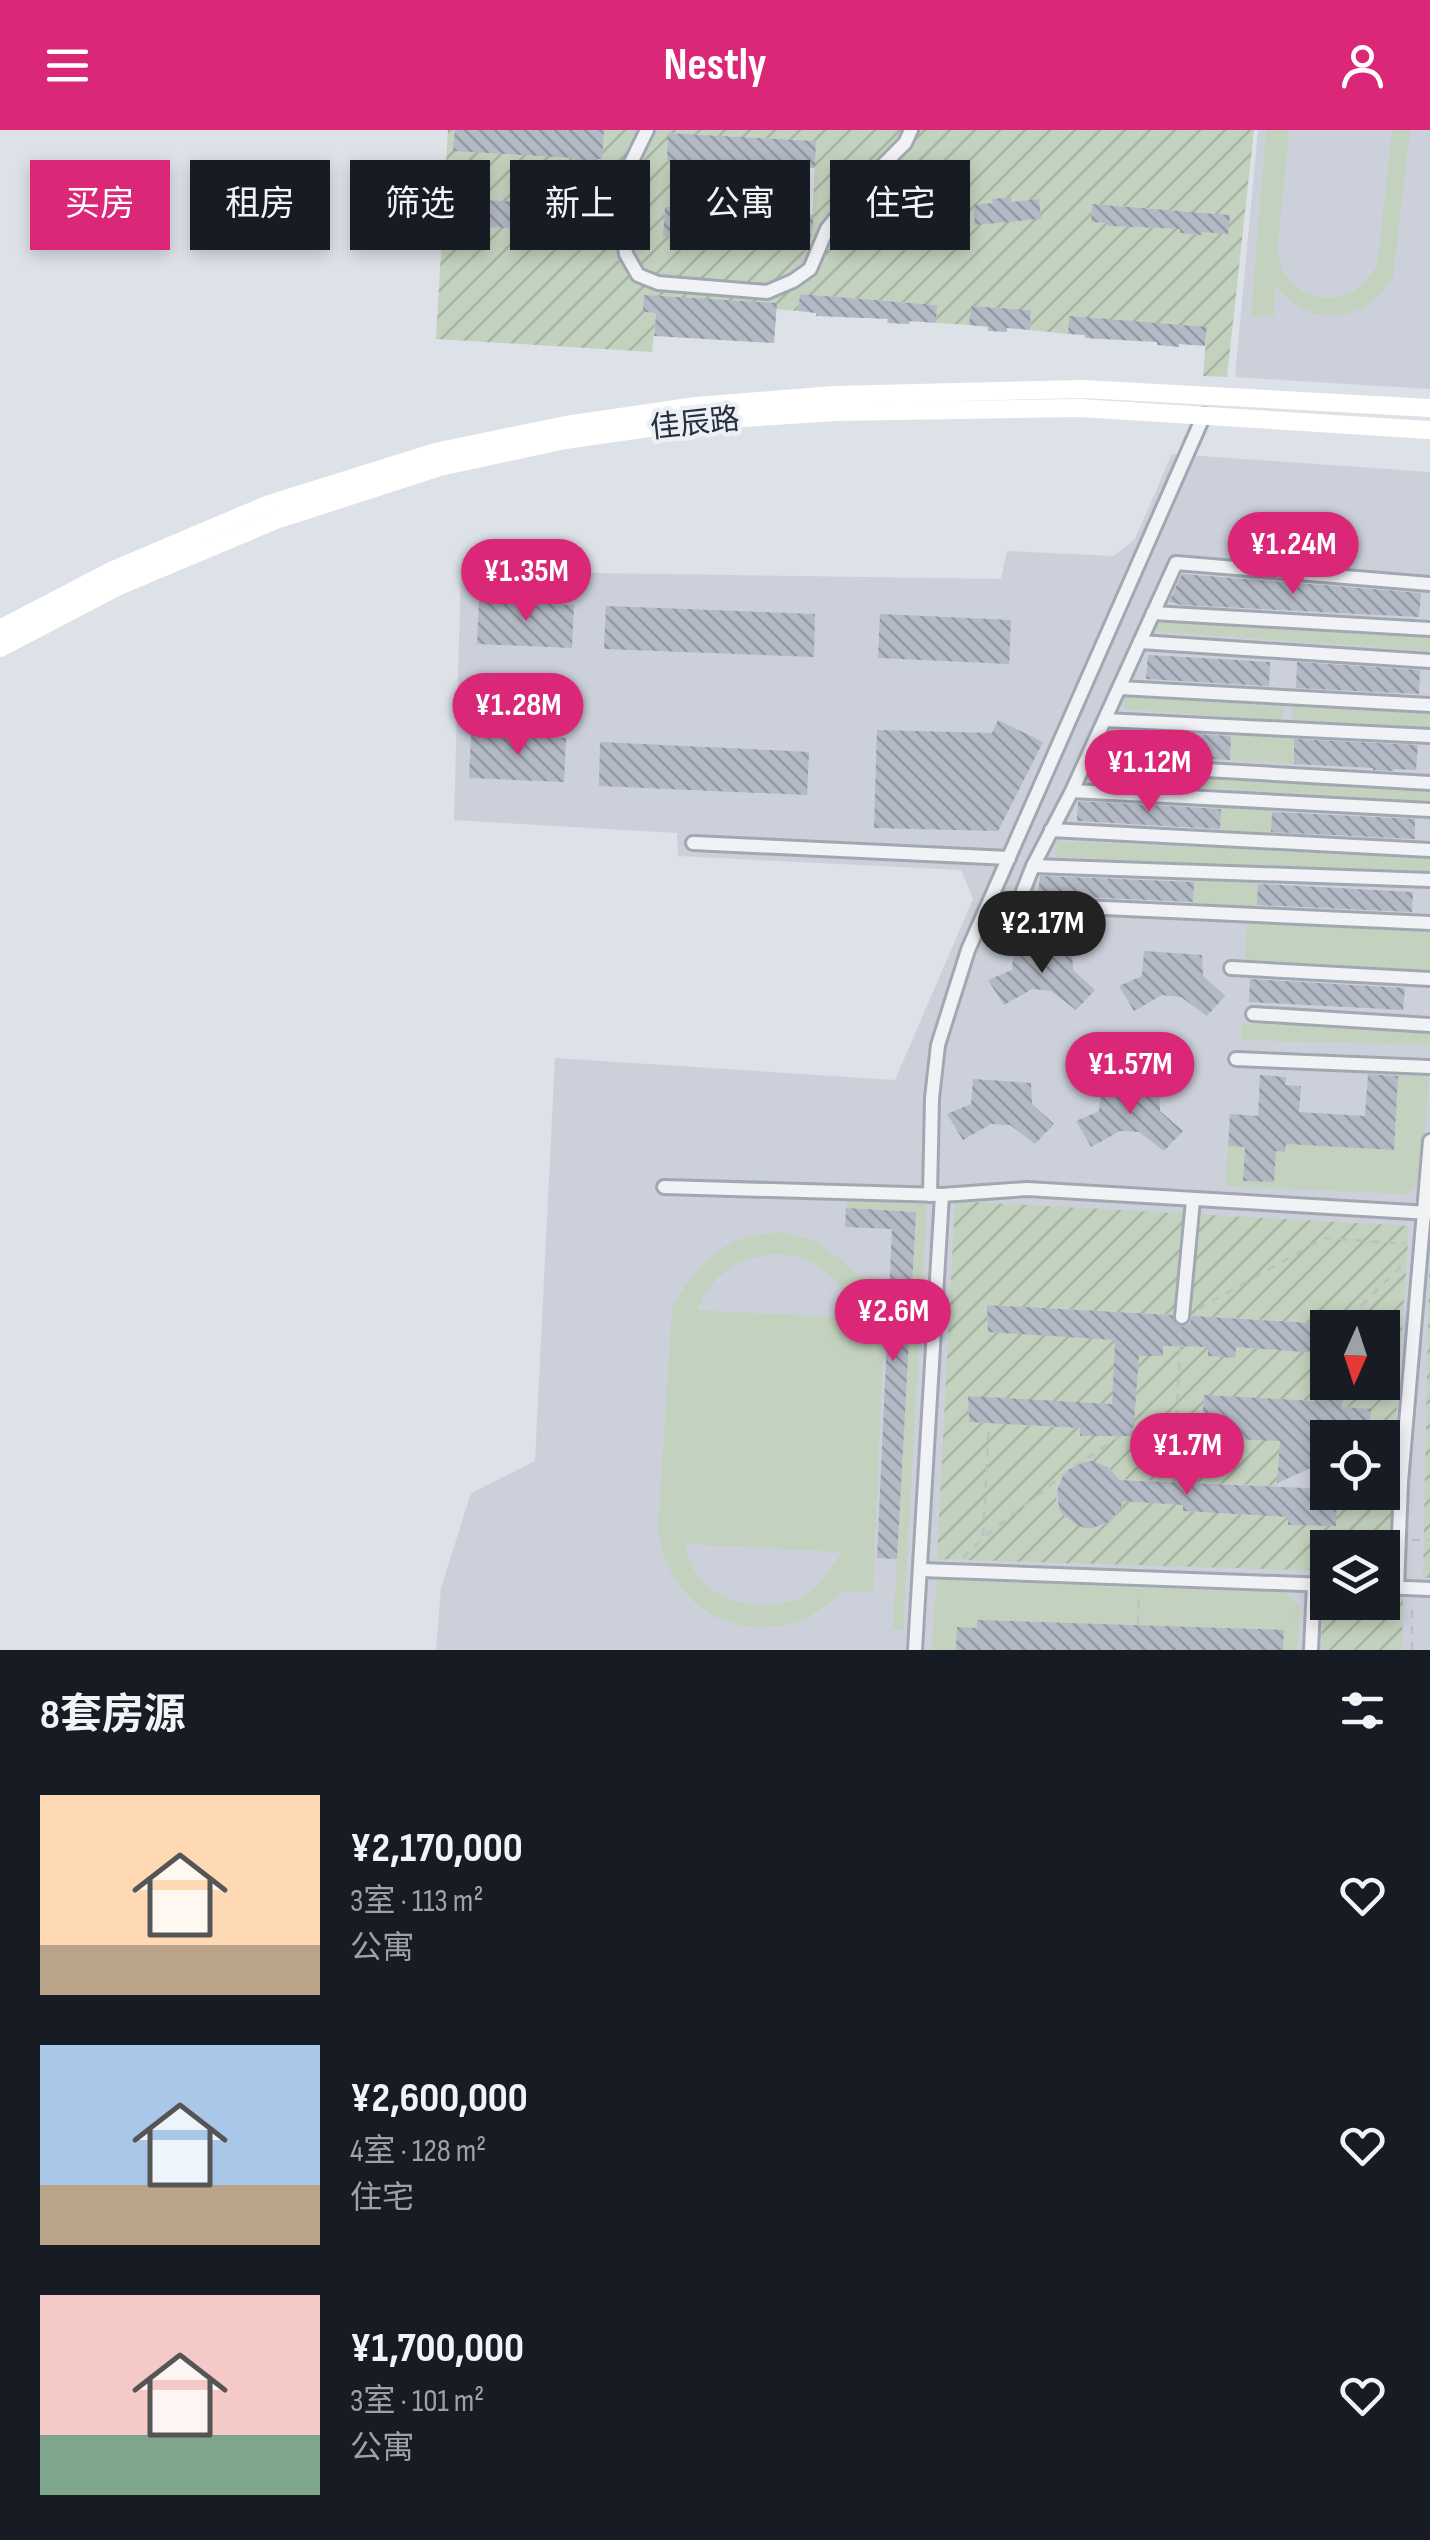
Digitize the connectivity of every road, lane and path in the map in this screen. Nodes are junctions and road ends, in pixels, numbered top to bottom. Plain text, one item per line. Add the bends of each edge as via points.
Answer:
1 (646, 130) edge
2 (911, 130) edge
3 (1430, 408) edge
4 (1204, 415) junction
5 (1430, 430) edge
6 (1430, 584) edge
7 (1154, 613) junction
8 (0, 628) edge
9 (1430, 629) edge
10 (1140, 642) junction
11 (0, 648) edge
12 (1430, 661) edge
13 (1120, 688) junction
14 (1430, 704) edge
15 (1105, 720) junction
16 (1430, 736) edge
17 (1085, 763) junction
18 (1430, 783) edge
19 (1072, 791) junction
20 (1430, 810) edge
21 (1051, 830) junction
22 (693, 844) dead end
23 (1430, 850) edge
24 (1010, 858) junction
25 (1033, 866) junction
26 (1430, 880) edge
27 (1430, 923) edge
28 (1231, 968) dead end
29 (1430, 979) edge
30 (1252, 1014) dead end
31 (1430, 1025) edge
32 (1236, 1059) dead end
33 (1430, 1067) edge
34 (1430, 1141) edge
35 (664, 1186) dead end
36 (936, 1195) junction
37 (1192, 1200) junction
38 (1427, 1212) edge
39 (1422, 1245) junction
40 (1357, 1310) edge
41 (1182, 1317) junction
42 (989, 1426) dead end
43 (1176, 1426) junction
44 (1173, 1482) dead end
45 (1399, 1530) edge
46 (983, 1538) junction
47 (1400, 1539) edge
48 (1430, 1540) edge
49 (921, 1570) junction
50 (950, 1572) junction
51 (1140, 1579) junction
52 (1310, 1585) edge
53 (1400, 1588) edge
54 (1412, 1588) junction
55 (1430, 1589) edge
56 (1316, 1620) edge
57 (1138, 1623) dead end
58 (916, 1650) edge
59 (1311, 1650) edge
60 (1412, 1650) edge

1 - 2 street via 622,181 626,254 638,275 767,292 810,269 827,229
3 - 8 main road, 佳辰路 via 1083,388 834,395 566,425 435,452 269,504 112,570
4 - 5 main road, 佳辰路
4 - 11 main road, 佳辰路 via 1080,408 836,412 698,421 565,440 440,468 276,520 119,586
4 - 24 street
6 - 7 street via 1176,564
7 - 9 street
7 - 10 street
10 - 12 street
10 - 13 street
13 - 14 street
13 - 15 street
15 - 16 street
15 - 17 street
17 - 18 street
17 - 19 street
19 - 20 street
19 - 21 street
21 - 23 street
21 - 25 street
22 - 24 street
24 - 36 street via 968,950 938,1045 932,1098
25 - 26 street
25 - 27 street via 1018,904
28 - 29 street
30 - 31 street
32 - 33 street
34 - 38 street
35 - 36 street
36 - 37 street via 1027,1189
36 - 49 street
37 - 38 street
37 - 41 street
38 - 39 street
39 - 40 path
39 - 41 path via 1325,1238
39 - 45 street
41 - 43 path
42 - 46 path
43 - 44 path
43 - 46 path via 1141,1424
46 - 50 path
47 - 48 path
49 - 50 street
49 - 58 street
50 - 51 street
51 - 52 street
51 - 57 path
53 - 54 street
54 - 55 street
54 - 60 path
56 - 59 street

